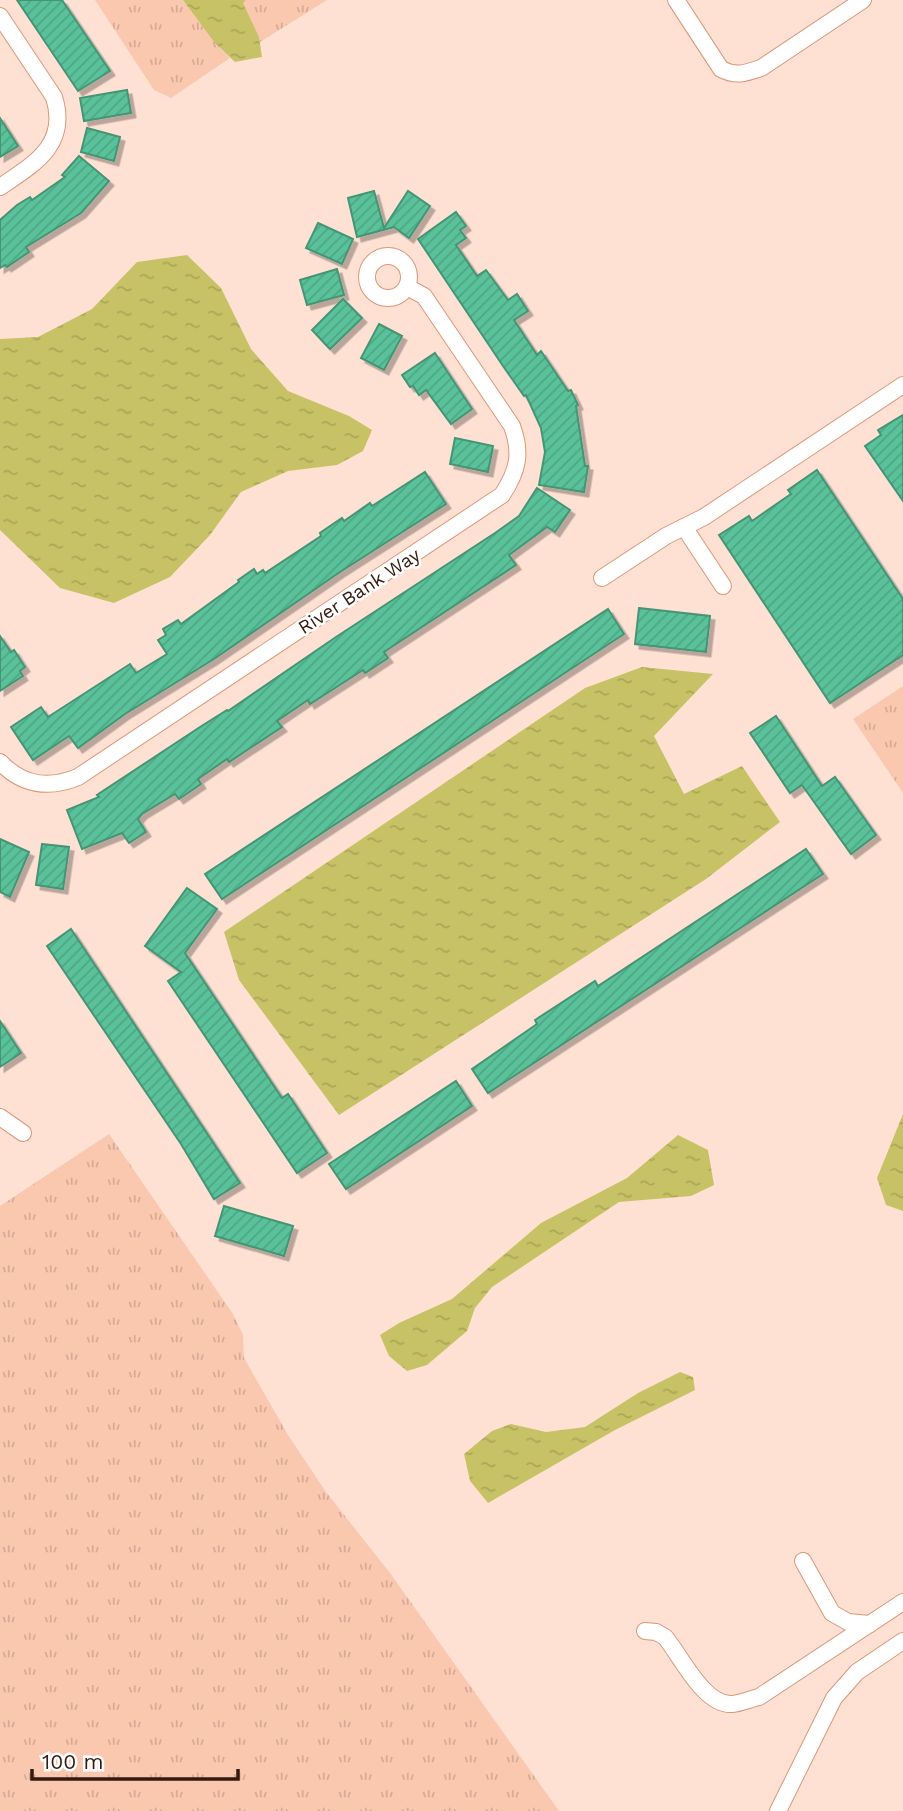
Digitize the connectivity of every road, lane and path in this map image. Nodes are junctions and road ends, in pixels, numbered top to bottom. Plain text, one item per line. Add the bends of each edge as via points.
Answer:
1 (676, 0) edge
2 (863, 0) edge
3 (0, 16) edge
4 (0, 187) edge
5 (407, 287) dead end
6 (903, 384) edge
7 (684, 527) junction
8 (602, 578) dead end
9 (723, 586) dead end
10 (0, 762) edge
11 (0, 1117) edge
12 (23, 1133) dead end
13 (803, 1562) dead end
14 (903, 1602) edge
15 (870, 1624) junction
16 (645, 1631) dead end
17 (903, 1641) edge
18 (778, 1811) edge

1 - 2 street via 722,69 744,75
3 - 4 street via 57,108 54,138 44,155
5 - 10 street, River Bank Way via 424,296 512,426 517,469 502,495 78,777 35,784
6 - 7 street
7 - 8 street
7 - 9 street
11 - 12 street
13 - 15 street via 832,1613 848,1622
14 - 15 street
15 - 16 street via 759,1696 732,1704 718,1702 703,1690 664,1637
17 - 18 street via 858,1672 834,1698

